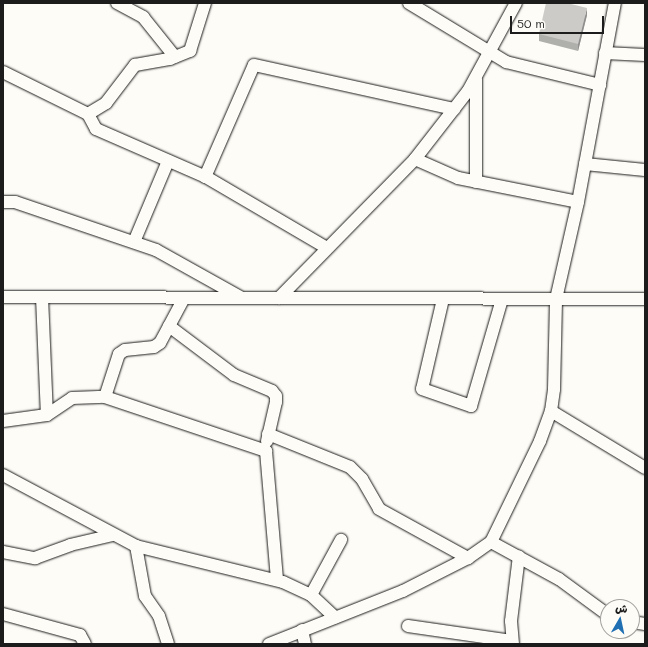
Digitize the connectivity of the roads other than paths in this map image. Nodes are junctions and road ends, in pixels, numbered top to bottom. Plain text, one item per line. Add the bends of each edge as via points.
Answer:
1 (117, 3) edge
2 (206, 3) edge
3 (409, 3) edge
4 (516, 3) edge
5 (615, 3) edge
6 (490, 52) junction
7 (605, 53) junction
8 (645, 55) edge
9 (174, 57) junction
10 (3, 72) edge
11 (476, 77) junction
12 (600, 85) junction
13 (454, 109) junction
14 (88, 114) junction
15 (415, 159) junction
16 (168, 161) junction
17 (585, 164) junction
18 (645, 170) edge
19 (205, 176) junction
20 (476, 182) junction
21 (3, 202) edge
22 (578, 202) junction
23 (134, 242) junction
24 (327, 248) junction
25 (3, 297) edge
26 (42, 297) junction
27 (184, 298) junction
28 (243, 298) junction
29 (279, 298) junction
30 (443, 299) junction
31 (502, 299) junction
32 (556, 299) junction
33 (645, 299) edge
34 (169, 326) junction
35 (105, 397) junction
36 (551, 411) junction
37 (47, 415) junction
38 (3, 421) edge
39 (268, 434) junction
40 (266, 451) junction
41 (645, 468) edge
42 (3, 475) edge
43 (112, 535) junction
44 (341, 540) dead end
45 (491, 542) junction
46 (136, 546) junction
47 (3, 552) edge
48 (519, 556) junction
49 (468, 558) junction
50 (277, 580) junction
51 (311, 596) junction
52 (600, 608) edge
53 (3, 614) edge
54 (335, 617) junction
55 (408, 626) dead end
56 (302, 630) junction
57 (512, 643) edge
58 (85, 644) edge
59 (168, 644) edge
60 (269, 644) edge
61 (305, 644) edge

1 - 9 street via 144,17
2 - 9 street via 190,52
3 - 6 street
4 - 6 street
5 - 7 street
6 - 11 street
6 - 12 street via 506,62
7 - 8 street
7 - 12 street
9 - 14 street via 135,65 106,103
10 - 14 street
11 - 13 street
11 - 20 street
12 - 17 street
13 - 15 street
13 - 19 street via 254,65
14 - 16 street via 96,129
15 - 20 street via 458,178
15 - 24 street
16 - 19 street
16 - 23 street
17 - 18 street
17 - 22 street
19 - 24 street
20 - 22 street
21 - 23 street via 15,202
22 - 32 street
23 - 28 street via 156,250
24 - 29 street
25 - 26 street
26 - 27 street
26 - 37 street
27 - 28 street
27 - 34 street
28 - 29 street
29 - 30 street
30 - 31 street
30 - 31 street via 422,389 471,406
31 - 32 street
32 - 33 street
32 - 36 street via 554,389
34 - 35 street via 165,338 154,347 125,350 119,354
34 - 39 street via 234,375 272,391 276,396 276,402
35 - 37 street via 72,398
35 - 40 street
36 - 41 street
36 - 45 street via 540,441
37 - 38 street
39 - 40 street
39 - 49 street via 350,467 362,479 379,509
40 - 50 street
42 - 43 street
43 - 46 street
43 - 47 street via 70,545 36,558
44 - 51 street
45 - 48 street
45 - 49 street
46 - 50 street
46 - 59 street via 145,596 159,616
48 - 52 street via 559,579
48 - 57 street via 511,621
49 - 54 street via 404,591
50 - 51 street
51 - 54 street
53 - 58 street via 80,635
54 - 56 street
55 - 57 street
56 - 60 street
56 - 61 street

